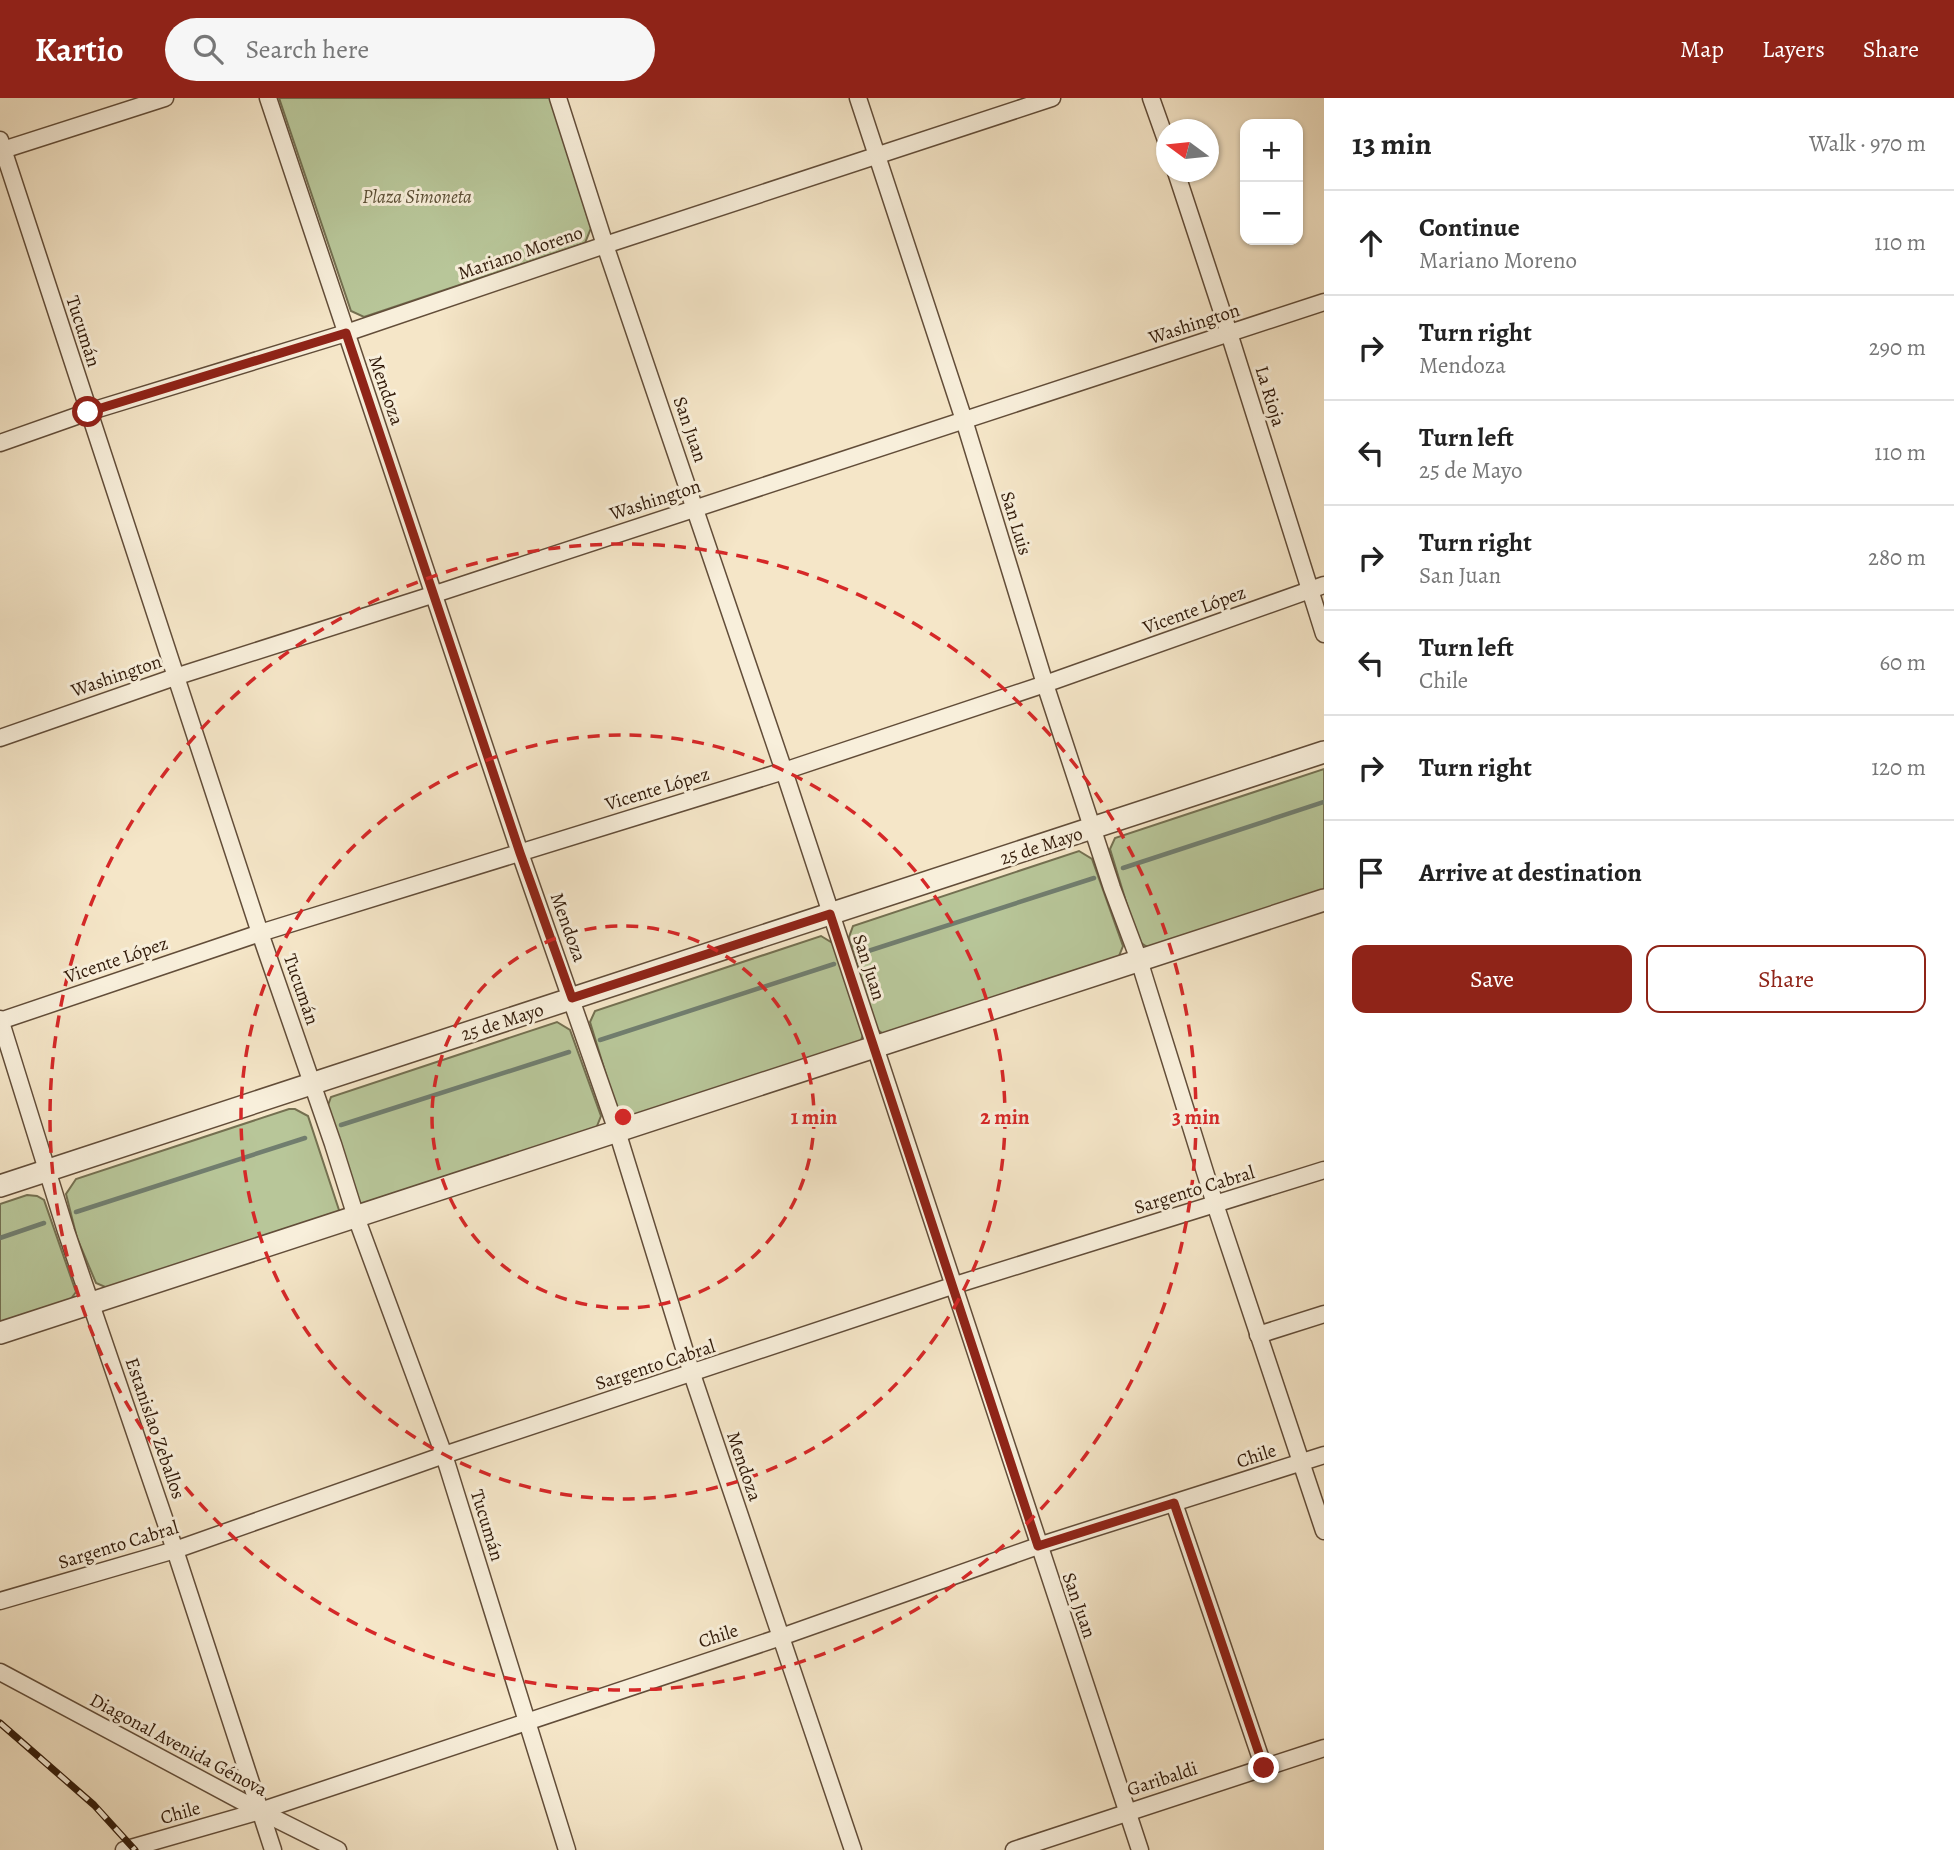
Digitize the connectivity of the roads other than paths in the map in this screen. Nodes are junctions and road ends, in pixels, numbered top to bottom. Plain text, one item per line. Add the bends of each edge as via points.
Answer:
1 (165, 98) edge
2 (268, 98) edge
3 (558, 98) edge
4 (858, 98) edge
5 (1052, 98) edge
6 (1152, 98) edge
7 (1159, 119) edge
8 (1, 147) edge
9 (877, 156) junction
10 (1179, 182) edge
11 (605, 245) junction
12 (1324, 302) edge
13 (346, 333) junction
14 (1229, 333) junction
15 (88, 412) junction
16 (964, 420) junction
17 (0, 443) edge
18 (696, 508) junction
19 (1317, 587) edge
20 (435, 594) junction
21 (1324, 634) edge
22 (175, 677) junction
23 (1045, 684) junction
24 (0, 738) edge
25 (1324, 752) edge
26 (784, 771) junction
27 (1093, 828) junction
28 (520, 853) junction
29 (1324, 900) edge
30 (830, 914) junction
31 (260, 933) junction
32 (1139, 960) junction
33 (572, 998) junction
34 (0, 1020) edge
35 (874, 1047) junction
36 (312, 1083) junction
37 (617, 1131) junction
38 (1324, 1170) edge
39 (47, 1171) junction
40 (0, 1186) edge
41 (1215, 1204) junction
42 (356, 1217) junction
43 (953, 1286) junction
44 (92, 1303) junction
45 (1324, 1314) edge
46 (0, 1333) edge
47 (1258, 1335) junction
48 (692, 1374) junction
49 (444, 1455) junction
50 (1324, 1455) edge
51 (1301, 1463) junction
52 (1174, 1503) junction
53 (1324, 1531) edge
54 (1038, 1546) junction
55 (175, 1550) junction
56 (0, 1601) edge
57 (780, 1637) junction
58 (0, 1672) edge
59 (528, 1720) junction
60 (1324, 1748) edge
61 (1264, 1768) junction
62 (260, 1811) junction
63 (1128, 1811) junction
64 (124, 1850) edge
65 (273, 1850) edge
66 (338, 1850) edge
67 (568, 1850) edge
68 (853, 1850) edge
69 (1014, 1850) edge
70 (1140, 1850) edge

1 - 8 street
2 - 13 street, Mendoza
3 - 11 street, San Juan
4 - 9 street, San Luis
5 - 9 street, Mariano Moreno
6 - 7 street
8 - 15 street, Tucumán
9 - 11 street, Mariano Moreno
9 - 16 street, San Luis
10 - 14 street, La Rioja
11 - 13 street, Mariano Moreno
11 - 18 street, San Juan
12 - 14 street, Washington
13 - 15 street, Mariano Moreno
13 - 20 street, Mendoza
14 - 16 street, Washington
14 - 19 street, La Rioja
15 - 17 street, Mariano Moreno
15 - 22 street, Tucumán
16 - 18 street, Washington
16 - 23 street, San Luis
18 - 20 street, Washington
18 - 26 street, San Juan
19 - 21 street, La Rioja
19 - 23 street, Vicente López
20 - 22 street, Washington
20 - 28 street, Mendoza
22 - 24 street, Washington
22 - 31 street, Tucumán
23 - 26 street, Vicente López
23 - 27 street, San Luis
25 - 27 street, 25 de Mayo
26 - 28 street, Vicente López
26 - 30 street, San Juan
27 - 30 street, 25 de Mayo
27 - 32 street, San Luis
28 - 31 street, Vicente López
28 - 33 street, Mendoza
29 - 32 street
30 - 33 street, 25 de Mayo
30 - 35 street, San Juan
31 - 34 street, Vicente López
31 - 36 street, Tucumán
32 - 35 street
32 - 41 street, San Luis
33 - 36 street, 25 de Mayo
33 - 37 street, Mendoza
34 - 39 street, Estanislao Zeballos
35 - 37 street
35 - 43 street, San Juan
36 - 39 street, 25 de Mayo
36 - 42 street, Tucumán
37 - 42 street
37 - 48 street, Mendoza
38 - 41 street, Sargento Cabral
39 - 40 street, 25 de Mayo
39 - 44 street, Estanislao Zeballos
41 - 43 street, Sargento Cabral
41 - 47 street, San Luis
42 - 44 street
42 - 49 street, Tucumán
43 - 48 street, Sargento Cabral
43 - 54 street, San Juan
44 - 46 street
44 - 55 street, Estanislao Zeballos
45 - 47 street
47 - 51 street, San Luis
48 - 49 street, Sargento Cabral
48 - 57 street, Mendoza
49 - 55 street, Sargento Cabral
49 - 59 street, Tucumán
50 - 51 street, Chile
51 - 52 street, Chile
51 - 53 street, San Luis
52 - 54 street, Chile
52 - 61 street
54 - 57 street, Chile
54 - 63 street, San Juan
55 - 56 street, Sargento Cabral
55 - 62 street, Estanislao Zeballos
57 - 59 street, Chile
57 - 68 street, Mendoza
58 - 62 street, Diagonal Avenida Génova
59 - 62 street, Chile
59 - 67 street, Tucumán
60 - 61 street, Garibaldi
61 - 63 street, Garibaldi
62 - 64 street, Chile
62 - 65 street, Estanislao Zeballos
62 - 66 street, Diagonal Avenida Génova
63 - 69 street, Garibaldi
63 - 70 street, San Juan

